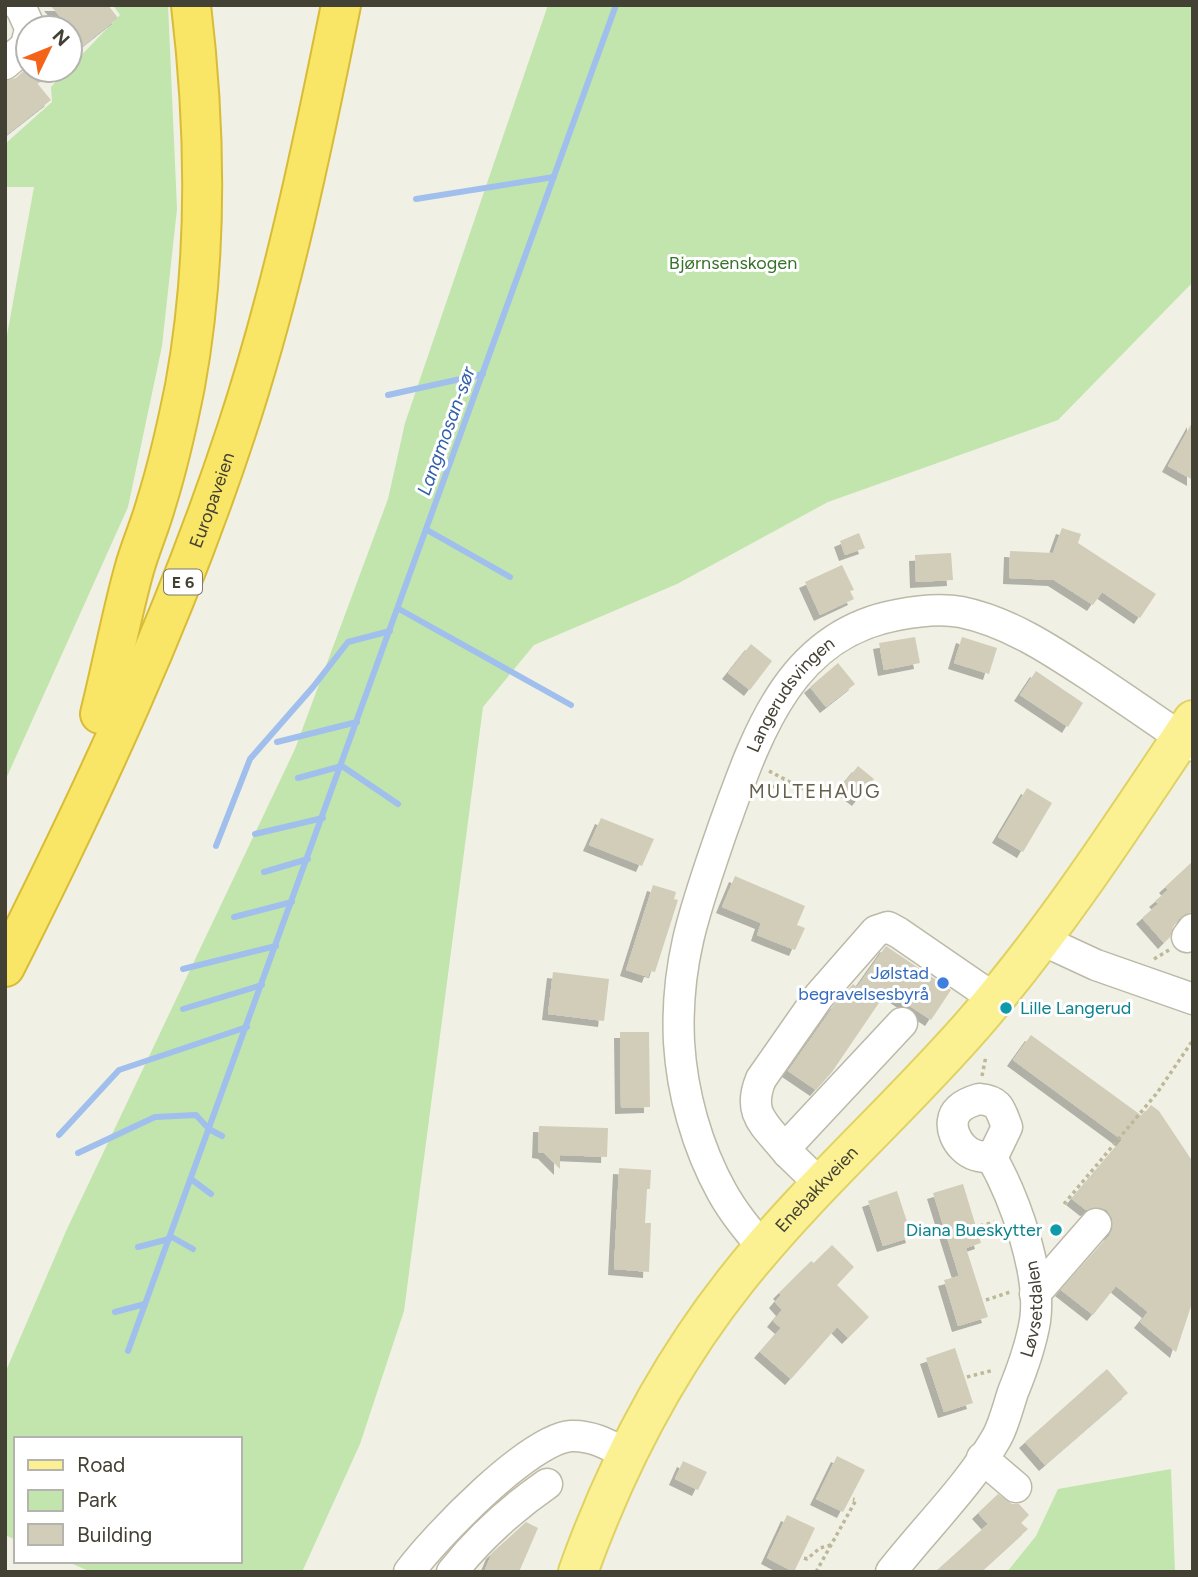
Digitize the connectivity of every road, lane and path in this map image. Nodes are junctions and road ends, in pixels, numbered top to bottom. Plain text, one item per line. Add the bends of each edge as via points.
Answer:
1 (191, 5) edge
2 (315, 5) edge
3 (341, 5) edge
4 (368, 5) edge
5 (305, 176) junction
6 (100, 714) junction
7 (1189, 734) edge
8 (749, 761) junction
9 (824, 800) dead end
10 (5, 910) edge
11 (1190, 933) edge
12 (1042, 940) junction
13 (5, 967) edge
14 (1136, 979) junction
15 (995, 999) junction
16 (1193, 999) edge
17 (902, 1023) dead end
18 (1193, 1040) edge
19 (989, 1046) dead end
20 (979, 1099) junction
21 (788, 1153) junction
22 (992, 1158) junction
23 (821, 1185) junction
24 (1064, 1204) dead end
25 (1096, 1224) dead end
26 (763, 1248) junction
27 (1025, 1292) junction
28 (986, 1300) dead end
29 (1005, 1367) dead end
30 (967, 1377) dead end
31 (626, 1454) junction
32 (982, 1458) junction
33 (547, 1484) dead end
34 (1016, 1487) dead end
35 (853, 1499) dead end
36 (831, 1545) junction
37 (804, 1558) dead end
38 (409, 1572) edge
39 (452, 1572) edge
40 (578, 1572) edge
41 (816, 1572) edge
42 (891, 1572) edge

1 - 6 highway, E 6 via 203,147 192,335 172,444 135,568
2 - 6 highway, Europaveien / E 6 via 266,229 231,358 169,545
3 - 5 highway, Europaveien / E 6
4 - 5 highway, E 6 via 351,66
5 - 13 highway, Europaveien / E 6 via 240,418 171,612 96,783
6 - 10 highway, Europaveien / E 6
7 - 8 street, Langerudsvingen via 1031,639 992,621 960,612 920,611 863,625 811,658 780,695
7 - 12 main road, Enebakkveien
8 - 9 path
8 - 26 street, Langerudsvingen via 698,897 684,950 679,1042 687,1098 710,1166 738,1217
11 - 14 path via 1140,968
12 - 14 street
12 - 15 main road, Enebakkveien
14 - 16 street
15 - 21 street via 899,933 888,927 876,931 819,996 755,1094 754,1110
15 - 23 main road, Enebakkveien
17 - 21 street via 788,1145
18 - 24 path via 1157,1093
19 - 20 path
20 - 22 street via 999,1106 1007,1127
20 - 22 street via 959,1109 952,1127 962,1147 973,1155
21 - 23 street
22 - 27 street, Løvsetdalen via 1025,1241
23 - 26 main road, Enebakkveien
25 - 27 street
26 - 31 main road, Enebakkveien via 684,1353
27 - 28 path
27 - 32 street, Løvsetdalen via 1035,1321 998,1436
29 - 30 path
31 - 38 street via 589,1437 569,1436 543,1444 474,1501
31 - 40 main road, Enebakkveien
32 - 34 street
32 - 42 street, Løvsetdalen
33 - 39 street via 485,1534
35 - 36 path
36 - 37 path
36 - 41 path

